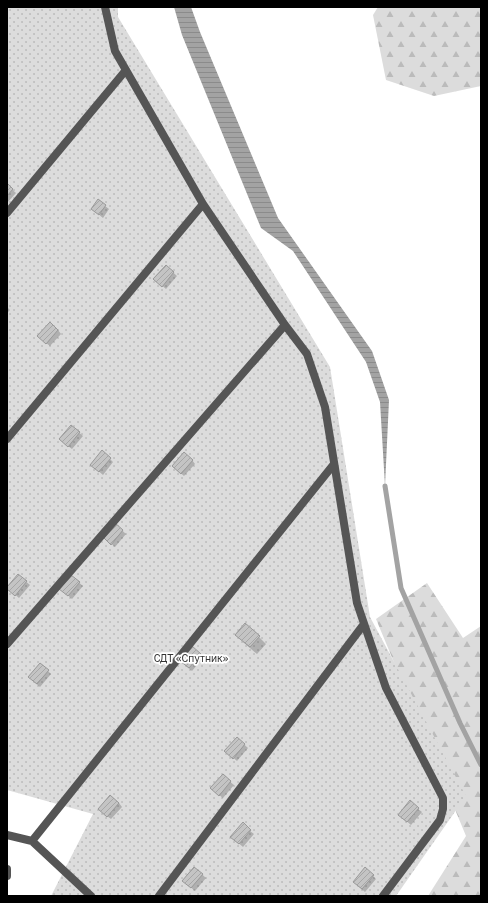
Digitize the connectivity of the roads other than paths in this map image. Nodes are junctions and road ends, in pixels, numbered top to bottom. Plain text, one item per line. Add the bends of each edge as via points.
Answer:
1 (105, 7) edge
2 (126, 70) junction
3 (202, 204) junction
4 (7, 213) edge
5 (285, 325) junction
6 (7, 439) edge
7 (334, 464) junction
8 (364, 624) junction
9 (7, 644) edge
10 (7, 835) edge
11 (32, 841) junction
12 (7, 869) edge
13 (7, 876) edge
14 (91, 896) edge
15 (159, 896) edge
16 (383, 896) edge

1 - 2 lane via 115,51
2 - 3 lane
2 - 4 lane
3 - 5 lane
3 - 6 lane
5 - 7 lane via 307,354 325,407
5 - 9 lane
7 - 8 lane via 357,603
7 - 11 lane
8 - 15 lane
8 - 16 lane via 386,688 443,798 440,820
10 - 11 lane
11 - 14 lane
12 - 13 lane

